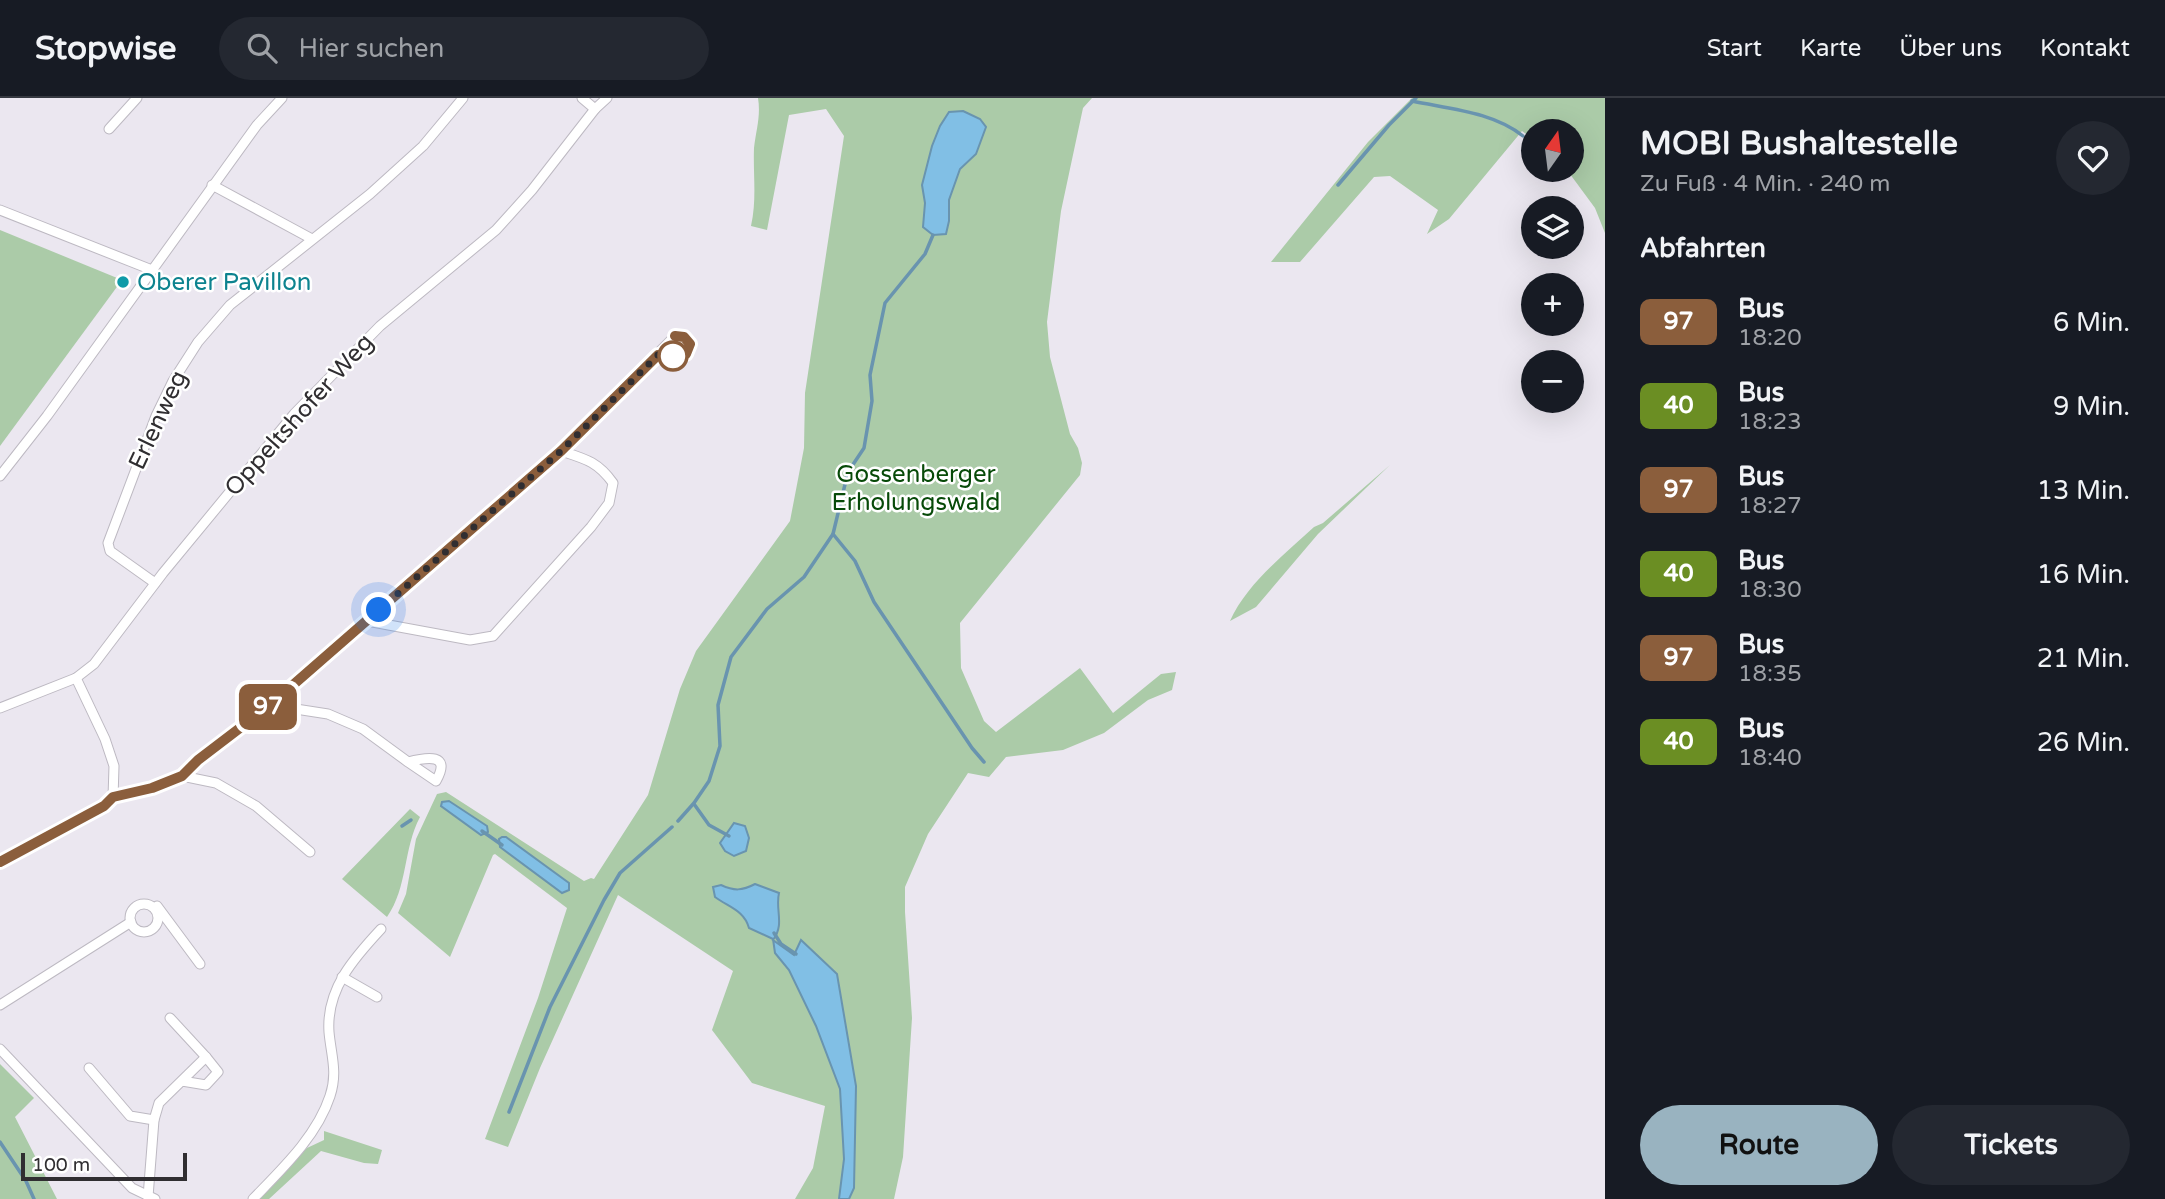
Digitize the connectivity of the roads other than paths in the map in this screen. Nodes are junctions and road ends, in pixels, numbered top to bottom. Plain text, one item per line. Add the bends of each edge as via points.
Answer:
1 (137, 98) edge
2 (282, 98) edge
3 (463, 98) edge
4 (582, 98) edge
5 (607, 98) edge
6 (595, 109) junction
7 (109, 129) dead end
8 (212, 185) junction
9 (0, 210) edge
10 (312, 239) junction
11 (152, 270) junction
12 (658, 355) dead end
13 (561, 451) junction
14 (0, 476) edge
15 (155, 583) junction
16 (367, 621) junction
17 (76, 678) junction
18 (270, 705) junction
19 (0, 708) edge
20 (408, 762) dead end
21 (182, 776) junction
22 (113, 797) junction
23 (310, 852) dead end
24 (0, 862) edge
25 (147, 904) junction
26 (131, 922) junction
27 (381, 929) dead end
28 (200, 964) dead end
29 (342, 976) junction
30 (377, 997) dead end
31 (0, 1005) edge
32 (170, 1018) dead end
33 (0, 1049) edge
34 (206, 1057) junction
35 (89, 1068) dead end
36 (182, 1081) junction
37 (154, 1120) junction
38 (151, 1198) edge
39 (253, 1199) edge

1 - 7 street
2 - 8 street
3 - 10 street, Erlenweg via 423,146
4 - 6 street
5 - 6 street, Oppeltshofer Weg
6 - 15 street, Oppeltshofer Weg via 496,230 380,326 294,414
8 - 10 street
8 - 11 street
9 - 11 street
10 - 15 street, Erlenweg via 230,305 198,342 156,416 108,542 110,551
11 - 14 street
12 - 13 street
13 - 16 street
13 - 16 street via 602,467 613,483 609,503 493,636 470,640
15 - 17 street, Oppeltshofer Weg via 94,664
16 - 18 street
17 - 19 street, Oppeltshofer Weg
17 - 22 street via 114,766
18 - 20 street via 328,714 363,729
18 - 21 street
21 - 22 street
21 - 23 street via 216,783 256,806
22 - 24 street
25 - 26 street via 135,907
25 - 26 street via 157,914 154,927 141,931
25 - 28 street via 155,903
26 - 31 street
27 - 29 street
29 - 30 street
29 - 39 street via 329,1014 335,1063 325,1111 314,1132
32 - 34 street
33 - 38 street via 132,1188
34 - 36 street
34 - 36 street via 218,1072 206,1085
35 - 37 street via 130,1116
36 - 37 street via 159,1103
37 - 38 street

